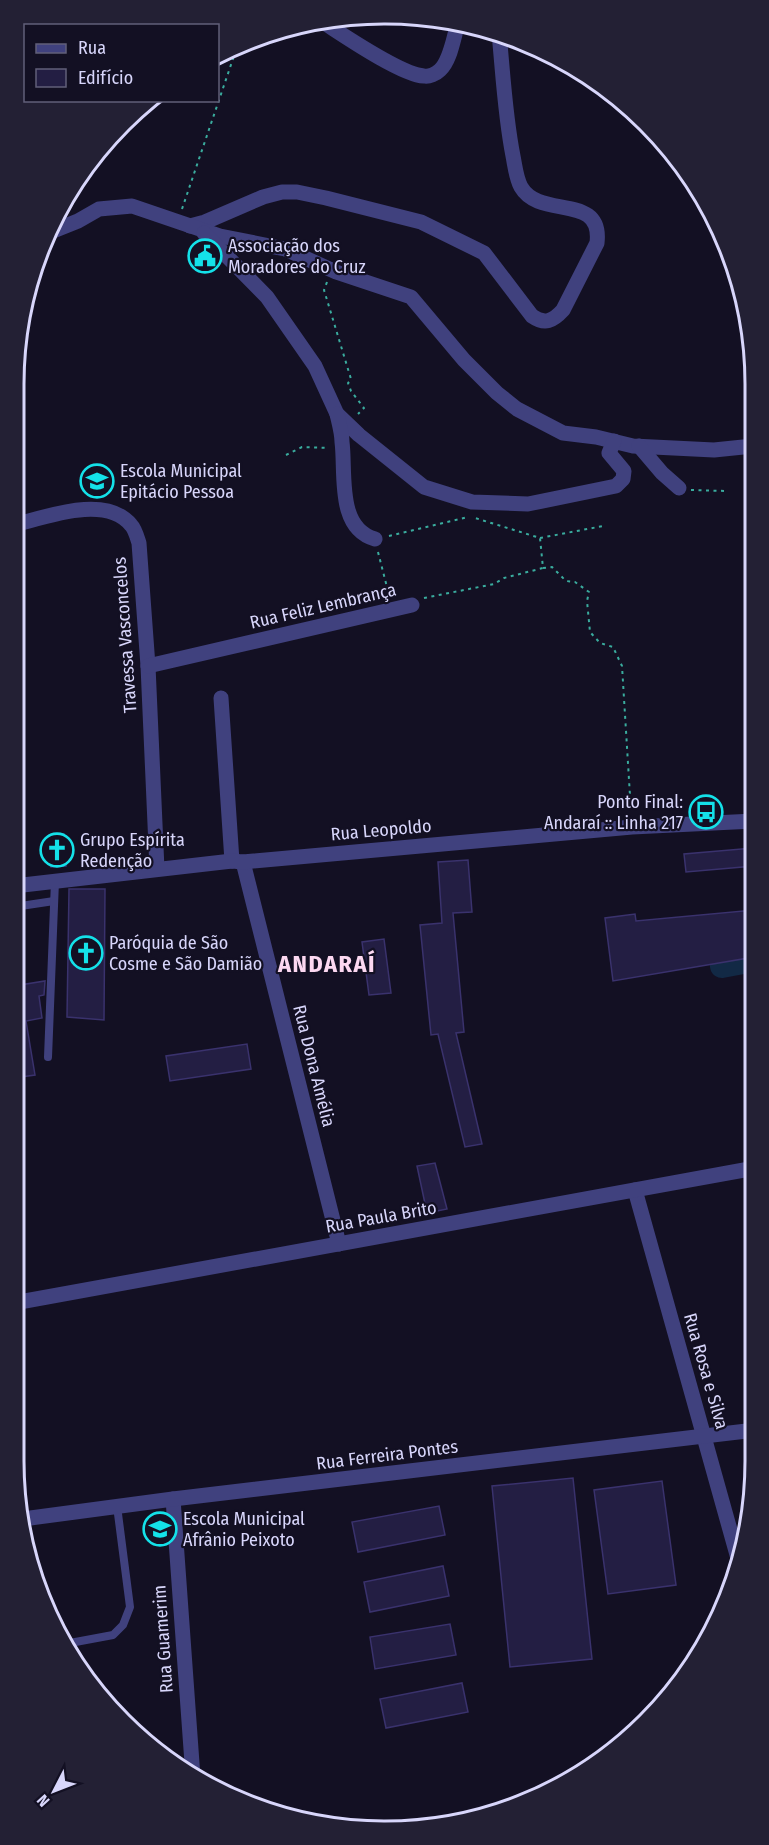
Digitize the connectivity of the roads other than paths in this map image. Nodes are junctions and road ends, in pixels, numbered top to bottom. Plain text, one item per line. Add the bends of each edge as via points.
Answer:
1 (332, 28) edge
2 (456, 31) edge
3 (500, 43) edge
4 (190, 226) junction
5 (59, 228) edge
6 (343, 419) junction
7 (614, 441) junction
8 (639, 446) junction
9 (745, 447) edge
10 (680, 488) road end
11 (24, 523) edge
12 (375, 539) road end
13 (412, 605) road end
14 (148, 666) junction
15 (221, 698) dead end
16 (745, 821) edge
17 (237, 862) junction
18 (157, 869) junction
19 (55, 881) junction
20 (24, 885) edge
21 (54, 901) junction
22 (24, 906) edge
23 (48, 1057) dead end
24 (745, 1170) edge
25 (635, 1190) junction
26 (339, 1244) junction
27 (24, 1301) edge
28 (745, 1431) edge
29 (704, 1436) junction
30 (173, 1499) junction
31 (117, 1506) junction
32 (29, 1518) edge
33 (735, 1546) edge
34 (73, 1642) edge
35 (192, 1765) edge

1 - 2 street via 366,50 423,76 440,71 445,65
3 - 4 street via 510,138 521,187 534,201 587,214 598,232 597,243 556,317 539,322 532,316 484,253 421,222 326,198 282,192
4 - 5 street via 132,206 99,209
4 - 6 street via 267,297 315,366
4 - 7 street via 285,249 336,272 411,297 480,378 517,409 563,433
6 - 7 street via 424,487 472,502 528,504 616,486 624,471 609,453
6 - 12 street via 343,478 351,519 366,537
7 - 8 street
8 - 9 street via 714,450
8 - 10 street
11 - 14 street, Travessa Vasconcelos via 87,508 113,511 132,525 139,543
13 - 14 street, Rua Feliz Lembrança
14 - 18 street, Travessa Vasconcelos
15 - 17 street, Rua Dona Amélia
16 - 17 street, Rua Leopoldo via 632,827
17 - 18 street, Rua Leopoldo
17 - 26 street, Rua Dona Amélia
18 - 19 street, Rua Leopoldo
19 - 20 street, Rua Leopoldo
19 - 21 lane
21 - 22 lane
21 - 23 lane
24 - 25 street, Rua Paula Brito
25 - 26 street, Rua Paula Brito
25 - 29 street, Rua Rosa e Silva
26 - 27 street, Rua Paula Brito
28 - 29 street, Rua Ferreira Pontes
29 - 30 street, Rua Ferreira Pontes
29 - 33 street, Rua Rosa e Silva
30 - 31 street, Rua Ferreira Pontes
30 - 35 street, Rua Guamerim
31 - 32 street, Rua Ferreira Pontes
31 - 34 lane via 130,1607 123,1625 112,1635

